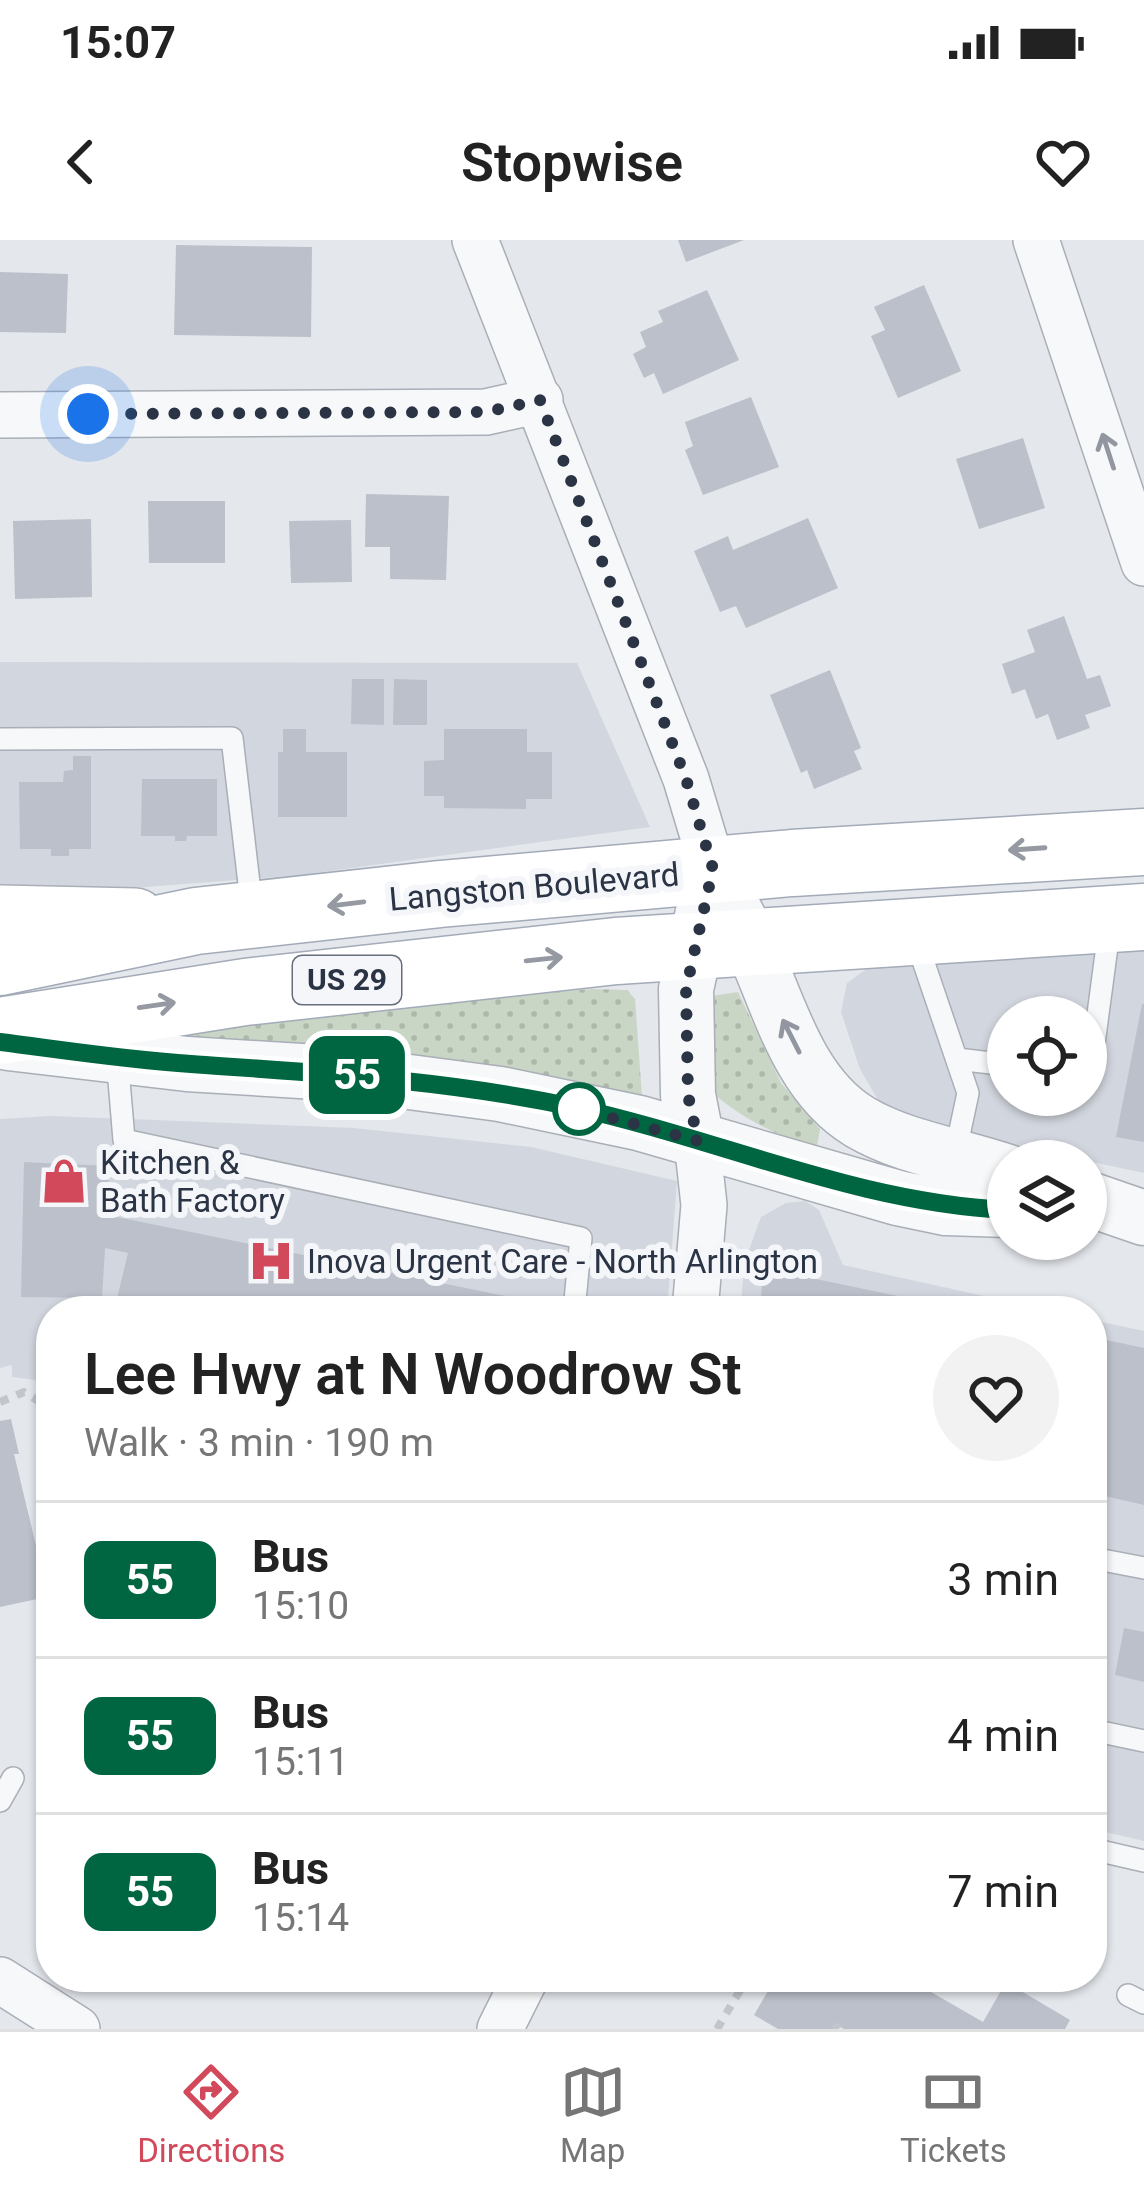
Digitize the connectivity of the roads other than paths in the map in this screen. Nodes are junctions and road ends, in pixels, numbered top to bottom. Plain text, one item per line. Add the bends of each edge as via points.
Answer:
1 (475, 240) edge
2 (1036, 240) edge
3 (540, 400) junction
4 (0, 415) edge
5 (1144, 562) edge
6 (0, 739) edge
7 (1144, 842) edge
8 (713, 869) junction
9 (0, 917) edge
10 (225, 918) junction
11 (1127, 918) edge
12 (913, 931) junction
13 (723, 942) junction
14 (0, 962) edge
15 (1107, 1002) edge
16 (0, 1031) edge
17 (0, 1042) edge
18 (117, 1056) junction
19 (957, 1059) junction
20 (987, 1063) edge
21 (698, 1141) junction
22 (956, 1154) junction
23 (987, 1165) edge
24 (1107, 1205) edge
25 (987, 1209) edge
26 (1107, 1215) edge
27 (1142, 1217) edge
28 (575, 1296) edge
29 (696, 1296) edge
30 (1107, 1561) edge
31 (1144, 1568) edge
32 (1107, 1733) edge
33 (1144, 1741) edge
34 (13, 1778) dead end
35 (0, 1801) edge
36 (1107, 1852) edge
37 (1144, 1861) edge
38 (0, 1980) edge
39 (518, 1992) edge
40 (77, 2029) edge
41 (500, 2029) edge

1 - 3 street
5 -> 2 street
3 - 4 street via 486,412
3 - 8 street
6 - 10 lane via 232,738
7 -> 8 main road, Langston Boulevard / US 29
8 -> 10 main road, Langston Boulevard / US 29
8 - 13 street
9 - 10 main road
10 - 14 main road, Langston Boulevard / US 29
11 - 12 main road, US 29
11 - 15 lane
12 - 13 main road, US 29
12 - 19 lane
16 -> 13 main road, US 29 via 245,992
13 - 21 street via 686,989 688,1095
22 -> 13 street via 854,1119
17 - 18 street
18 - 21 street via 500,1094
18 - 28 lane via 124,1140 581,1238
19 - 20 lane
19 - 22 lane via 968,1094
21 - 25 street via 898,1198
21 - 29 street via 704,1205
22 - 23 street
24 - 27 street
26 - 27 street
30 - 31 lane
32 - 33 lane
34 - 35 lane
36 - 37 lane
38 - 40 street
39 - 41 street

